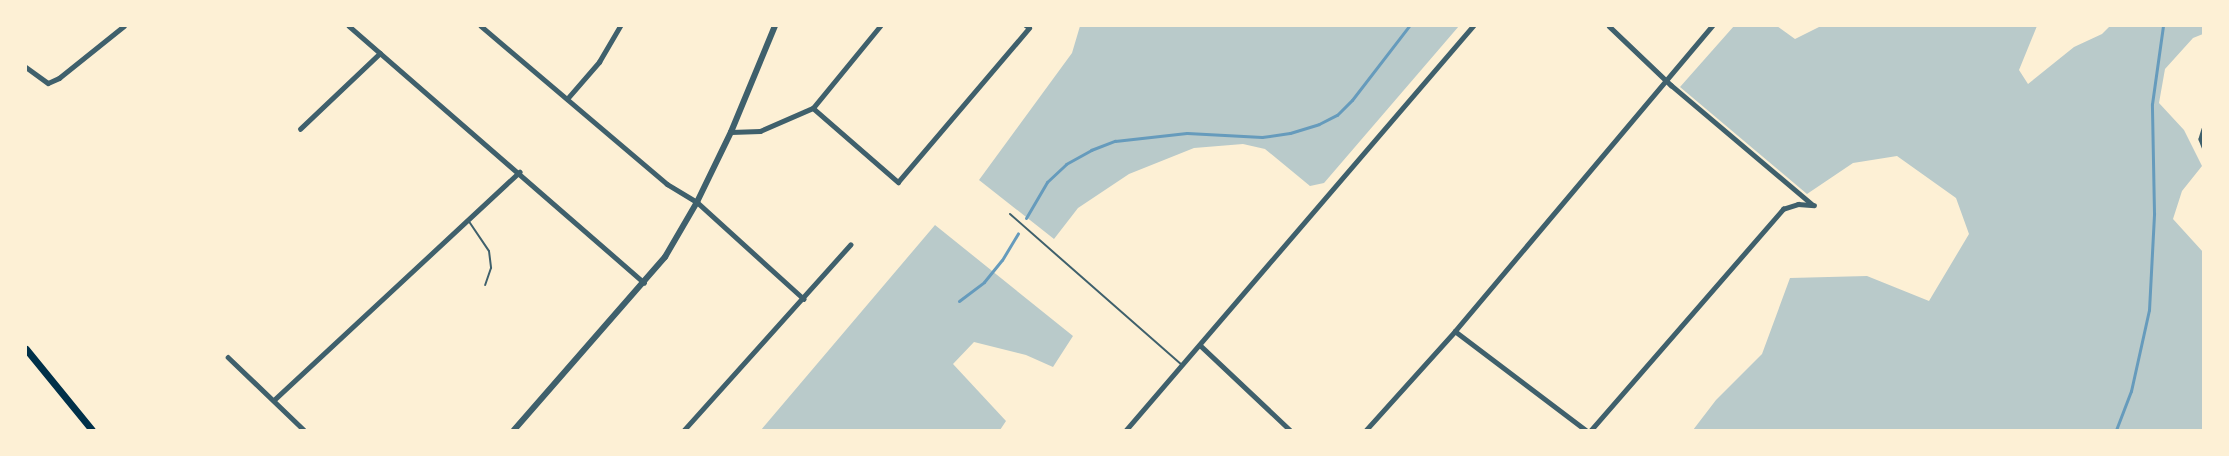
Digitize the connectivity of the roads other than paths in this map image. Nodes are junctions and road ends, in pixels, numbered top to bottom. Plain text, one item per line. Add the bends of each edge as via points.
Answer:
1 (124, 26) edge
2 (349, 26) edge
3 (482, 26) edge
4 (620, 26) edge
5 (775, 26) edge
6 (880, 26) edge
7 (1473, 26) edge
8 (1609, 26) edge
9 (1712, 26) edge
10 (1028, 27) edge
11 (380, 53) junction
12 (26, 67) edge
13 (1667, 78) junction
14 (567, 99) junction
15 (813, 108) junction
16 (300, 129) dead end
17 (2204, 129) edge
18 (731, 132) junction
19 (2204, 147) edge
20 (519, 172) junction
21 (697, 202) junction
22 (1010, 214) dead end
23 (468, 220) junction
24 (850, 245) dead end
25 (644, 282) junction
26 (485, 285) dead end
27 (804, 299) junction
28 (1455, 331) junction
29 (1201, 346) junction
30 (26, 349) edge
31 (228, 357) dead end
32 (1183, 366) junction
33 (274, 400) junction
34 (92, 430) edge
35 (304, 430) edge
36 (514, 430) edge
37 (684, 430) edge
38 (1126, 430) edge
39 (1290, 430) edge
40 (1366, 430) edge
41 (1586, 430) edge
42 (1591, 430) edge

1 - 12 street via 48,83
2 - 11 street
3 - 14 street
4 - 14 street via 599,62
5 - 18 street
6 - 15 street
7 - 29 street
8 - 13 street
9 - 13 street
10 - 15 street via 898,182
11 - 16 street
11 - 20 street
13 - 28 street
13 - 42 street via 1814,205 1798,204 1784,209
14 - 21 street via 667,184
15 - 18 street via 760,130
17 - 19 street
18 - 21 street
20 - 23 street
20 - 25 street
21 - 25 street
21 - 27 street
22 - 32 lane
23 - 26 lane via 489,251
23 - 33 street
24 - 27 street
25 - 36 street
27 - 37 street
28 - 40 street
28 - 41 street
29 - 32 street
29 - 39 street
30 - 34 main road
31 - 33 street
32 - 38 street
33 - 35 street

